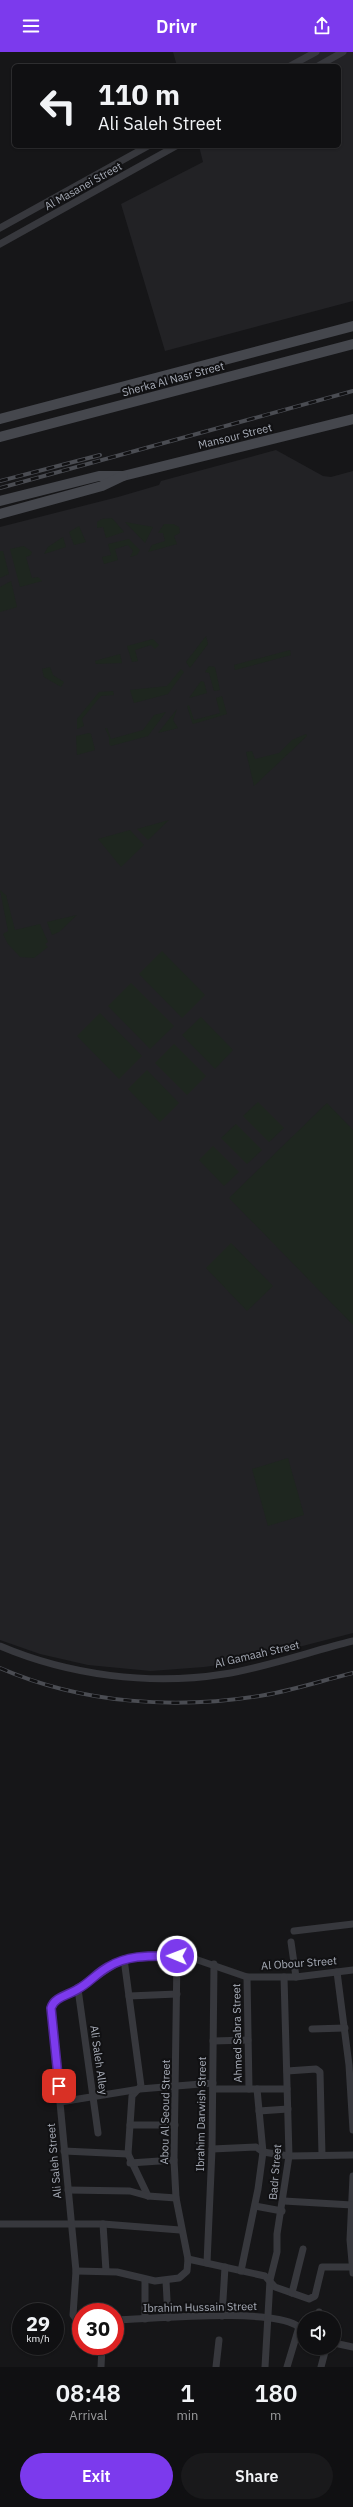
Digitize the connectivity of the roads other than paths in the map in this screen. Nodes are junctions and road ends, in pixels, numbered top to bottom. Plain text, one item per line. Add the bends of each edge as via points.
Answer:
1 (316, 52) edge
2 (343, 52) edge
3 (302, 63) edge
4 (322, 64) edge
5 (144, 148) edge
6 (172, 148) edge
7 (0, 228) edge
8 (0, 244) edge
9 (353, 326) edge
10 (353, 344) edge
11 (0, 419) edge
12 (353, 419) edge
13 (0, 437) edge
14 (123, 476) junction
15 (0, 501) edge
16 (0, 514) edge
17 (353, 1641) edge
18 (0, 1646) edge
19 (353, 1924) edge
20 (294, 1931) dead end
21 (291, 1942) dead end
22 (177, 1956) junction
23 (124, 1959) junction
24 (214, 1964) junction
25 (353, 1970) edge
26 (337, 1972) junction
27 (247, 1977) junction
28 (284, 1977) junction
29 (296, 1977) junction
30 (78, 1989) junction
31 (177, 1994) junction
32 (129, 1996) junction
33 (51, 2008) joint
34 (345, 2028) junction
35 (312, 2029) dead end
36 (248, 2040) junction
37 (213, 2041) junction
38 (351, 2064) edge
39 (287, 2071) junction
40 (177, 2085) junction
41 (213, 2086) junction
42 (140, 2089) junction
43 (249, 2089) junction
44 (257, 2089) junction
45 (287, 2089) junction
46 (93, 2096) junction
47 (60, 2102) junction
48 (352, 2105) edge
49 (288, 2109) junction
50 (258, 2111) junction
51 (130, 2125) junction
52 (175, 2125) junction
53 (353, 2130) edge
54 (98, 2133) dead end
55 (212, 2149) junction
56 (64, 2151) junction
57 (263, 2152) junction
58 (128, 2154) junction
59 (353, 2154) edge
60 (322, 2155) junction
61 (289, 2156) junction
62 (174, 2160) junction
63 (130, 2163) junction
64 (353, 2176) edge
65 (68, 2190) junction
66 (148, 2196) junction
67 (176, 2198) junction
68 (284, 2201) junction
69 (352, 2201) edge
70 (255, 2206) junction
71 (282, 2211) junction
72 (0, 2224) edge
73 (103, 2224) junction
74 (71, 2225) junction
75 (180, 2230) junction
76 (351, 2240) edge
77 (303, 2249) dead end
78 (187, 2263) junction
79 (207, 2264) junction
80 (224, 2267) junction
81 (352, 2270) edge
82 (76, 2271) junction
83 (106, 2271) junction
84 (241, 2271) junction
85 (145, 2280) junction
86 (270, 2280) junction
87 (166, 2281) junction
88 (292, 2293) junction
89 (74, 2303) edge
90 (222, 2316) junction
91 (168, 2318) junction
92 (268, 2318) junction
93 (145, 2319) junction
94 (124, 2320) edge
95 (297, 2326) edge
96 (297, 2334) edge
97 (219, 2340) dead end
98 (341, 2344) edge
99 (353, 2347) edge
100 (102, 2355) edge
101 (324, 2355) edge
102 (101, 2367) edge
103 (216, 2367) edge
104 (265, 2367) edge
105 (287, 2367) edge
106 (321, 2367) edge

1 - 3 street
2 - 4 street
5 - 7 street, Al Masanei Street
6 - 8 street, Al Masanei Street
9 - 11 street, Sherka Al Nasr Street
10 - 13 street, Sherka Al Nasr Street
12 - 14 street, Mansour Street
14 - 15 street, Mansour Street via 99,476
14 - 16 street, Mansour Street via 102,486
17 - 18 street, Al Gamaah Street via 225,1674 165,1678 113,1675 68,1667
19 - 20 street
21 - 29 street
22 - 23 street, Al Obour Street
22 - 24 street, Al Obour Street
22 - 31 street, Abou Al Seoud Street
23 - 30 street, Al Obour Street via 108,1967
23 - 32 street
24 - 27 street, Al Obour Street
24 - 37 street, Ibrahim Darwish Street
25 - 26 street, Al Obour Street
26 - 29 street, Al Obour Street
26 - 34 street
27 - 28 street, Al Obour Street
27 - 36 street, Ahmed Sabra Street
28 - 29 street, Al Obour Street
28 - 39 street, Badr Street
30 - 33 street, Al Obour Street via 55,2001
30 - 46 street, Ali Saleh Alley
31 - 32 street
31 - 40 street, Abou Al Seoud Street
32 - 42 street
33 - 47 street, Ali Saleh Street
34 - 35 street
34 - 38 street
36 - 37 street
36 - 43 street, Ahmed Sabra Street
37 - 41 street, Ibrahim Darwish Street
38 - 48 street
39 - 45 street, Badr Street
39 - 60 street via 316,2069 320,2072
40 - 41 street
40 - 42 street
40 - 52 street, Abou Al Seoud Street
41 - 43 street
41 - 55 street, Ibrahim Darwish Street
42 - 46 street
42 - 51 street via 132,2096
43 - 44 street
44 - 45 street
44 - 50 street
45 - 49 street, Badr Street
46 - 47 street
46 - 54 street, Ali Saleh Alley
47 - 56 street, Ali Saleh Street
48 - 53 street
49 - 50 street
49 - 61 street, Badr Street
50 - 57 street
51 - 52 street
51 - 58 street
52 - 62 street, Abou Al Seoud Street
55 - 57 street via 256,2147
55 - 79 street, Ibrahim Darwish Street
56 - 58 street
56 - 65 street, Ali Saleh Street
57 - 61 street
57 - 70 street
58 - 63 street
59 - 60 street
60 - 61 street
61 - 68 street, Badr Street
62 - 63 street
62 - 67 street, Abou Al Seoud Street
63 - 66 street
64 - 69 street
65 - 66 street via 130,2191
65 - 74 street, Ali Saleh Street
66 - 67 street
67 - 75 street, Abou Al Seoud Street
68 - 69 street
68 - 71 street, Badr Street
69 - 76 street
70 - 71 street
70 - 84 street
71 - 86 street, Badr Street via 276,2240 277,2252
72 - 74 street
73 - 74 street
73 - 75 street
73 - 83 street
74 - 82 street, Ali Saleh Street
75 - 78 street, Abou Al Seoud Street
76 - 81 street
77 - 88 street
78 - 79 street
78 - 87 street via 182,2276
79 - 80 street
80 - 84 street
80 - 90 street
81 - 88 street via 322,2266 315,2296 312,2299
82 - 83 street
82 - 89 street, Ali Saleh Street
83 - 85 street via 130,2274
84 - 86 street via 265,2276
85 - 87 street
85 - 93 street
86 - 88 street via 273,2285
86 - 92 street, Badr Street
87 - 91 street
90 - 91 street, Ibrahim Hussain Street
90 - 92 street, Ibrahim Hussain Street
91 - 93 street, Ibrahim Hussain Street
92 - 95 street, Ibrahim Hussain Street
92 - 104 street, Badr Street
93 - 94 street, Ibrahim Hussain Street
96 - 105 street
97 - 103 street
98 - 99 street
100 - 102 street
101 - 106 street

